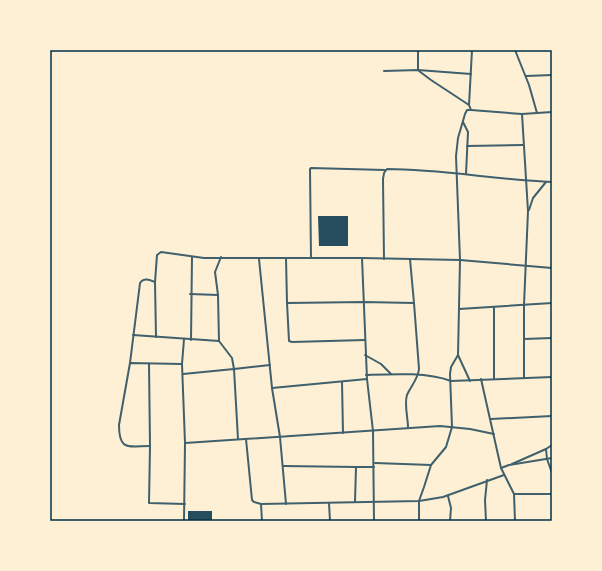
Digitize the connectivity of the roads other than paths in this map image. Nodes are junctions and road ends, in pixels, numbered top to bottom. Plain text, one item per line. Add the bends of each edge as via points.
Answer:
1 (418, 50) edge
2 (472, 50) edge
3 (515, 50) edge
4 (418, 70) junction
5 (384, 71) dead end
6 (471, 74) junction
7 (552, 75) edge
8 (526, 76) junction
9 (470, 105) junction
10 (471, 110) junction
11 (552, 112) edge
12 (537, 113) junction
13 (522, 114) junction
14 (463, 122) junction
15 (524, 145) junction
16 (467, 146) junction
17 (385, 170) junction
18 (457, 173) junction
19 (466, 174) junction
20 (526, 181) junction
21 (546, 182) junction
22 (552, 182) edge
23 (528, 211) junction
24 (192, 256) junction
25 (221, 257) junction
26 (259, 258) junction
27 (286, 258) junction
28 (312, 258) junction
29 (362, 258) junction
30 (384, 259) junction
31 (410, 259) junction
32 (460, 260) junction
33 (526, 266) junction
34 (552, 268) edge
35 (155, 282) junction
36 (190, 294) junction
37 (218, 295) junction
38 (364, 302) junction
39 (287, 303) junction
40 (414, 303) junction
41 (552, 303) edge
42 (524, 305) junction
43 (494, 307) junction
44 (459, 309) junction
45 (133, 335) junction
46 (156, 338) junction
47 (552, 338) edge
48 (184, 339) junction
49 (524, 339) junction
50 (191, 340) junction
51 (365, 340) junction
52 (219, 341) junction
53 (365, 355) junction
54 (458, 355) junction
55 (130, 363) junction
56 (149, 364) junction
57 (182, 364) junction
58 (270, 365) junction
59 (234, 370) junction
60 (183, 374) junction
61 (391, 374) junction
62 (366, 375) junction
63 (418, 376) junction
64 (552, 377) edge
65 (524, 378) junction
66 (367, 379) junction
67 (481, 379) junction
68 (494, 379) junction
69 (342, 381) junction
70 (451, 381) junction
71 (470, 381) junction
72 (272, 388) junction
73 (552, 416) edge
74 (491, 419) junction
75 (408, 427) junction
76 (452, 427) junction
77 (373, 430) junction
78 (343, 433) junction
79 (494, 434) junction
80 (280, 437) junction
81 (238, 439) junction
82 (246, 439) junction
83 (185, 443) junction
84 (552, 445) edge
85 (150, 446) junction
86 (546, 449) junction
87 (552, 458) edge
88 (547, 459) junction
89 (374, 463) junction
90 (431, 465) junction
91 (283, 466) junction
92 (508, 466) junction
93 (356, 467) junction
94 (374, 467) junction
95 (501, 468) junction
96 (552, 473) edge
97 (504, 476) junction
98 (487, 480) junction
99 (514, 494) junction
100 (552, 494) edge
101 (448, 496) junction
102 (419, 500) junction
103 (355, 502) junction
104 (374, 502) junction
105 (329, 503) junction
106 (185, 504) junction
107 (261, 504) junction
108 (286, 504) junction
109 (184, 521) edge
110 (262, 521) edge
111 (330, 521) edge
112 (374, 521) edge
113 (419, 521) edge
114 (450, 521) edge
115 (486, 521) edge
116 (516, 521) edge

1 - 4 street
2 - 6 street
3 - 8 street
4 - 5 street
4 - 6 street
4 - 9 street
6 - 9 street
7 - 8 street
8 - 12 street
9 - 10 street
10 - 13 street
10 - 14 street via 467,110
11 - 12 street
12 - 13 street
13 - 15 street
14 - 16 street via 468,132
14 - 18 street via 458,138
15 - 16 street
15 - 20 street
16 - 19 street
17 - 18 street
17 - 28 street via 310,169
17 - 30 street
18 - 19 street
18 - 32 street
19 - 20 street
20 - 21 street
20 - 23 street
21 - 22 street
21 - 23 street via 533,198
23 - 33 street
24 - 25 street
24 - 35 street via 158,253
24 - 36 street
25 - 26 street
25 - 37 street via 215,272
26 - 27 street
26 - 58 street
27 - 28 street
27 - 39 street
28 - 29 street
29 - 30 street
29 - 38 street
30 - 31 street
31 - 32 street
31 - 40 street
32 - 33 street
32 - 44 street
33 - 34 street
33 - 42 street
35 - 45 street via 147,280 140,283
35 - 46 street
36 - 37 street
36 - 50 street
37 - 52 street
38 - 39 street
38 - 40 street
38 - 51 street
39 - 51 street via 290,342
40 - 63 street
41 - 42 street
42 - 43 street
42 - 49 street
43 - 44 street
43 - 68 street
44 - 54 street
45 - 46 street
45 - 55 street
46 - 48 street
47 - 49 street
48 - 50 street
48 - 57 street
49 - 65 street
50 - 52 street
51 - 53 street
52 - 59 street via 232,358
53 - 61 street via 381,364
53 - 62 street
54 - 70 street via 451,367
54 - 71 street
55 - 56 street
55 - 85 street via 119,436 126,446
56 - 57 street
56 - 85 street
57 - 60 street
58 - 59 street
58 - 72 street
59 - 60 street
59 - 81 street
60 - 83 street
61 - 62 street
61 - 63 street
62 - 66 street
63 - 70 street via 438,377
63 - 75 street via 407,398
64 - 65 street
65 - 68 street
66 - 69 street
66 - 77 street
67 - 68 street
67 - 71 street
67 - 74 street
69 - 72 street
69 - 78 street
70 - 71 street
70 - 76 street
72 - 80 street
73 - 74 street
74 - 79 street
75 - 76 street
75 - 77 street
76 - 79 street
76 - 90 street via 446,447
77 - 78 street
77 - 89 street
78 - 80 street
79 - 95 street
80 - 82 street
80 - 91 street
81 - 82 street
81 - 83 street
82 - 107 street via 252,500
83 - 106 street
84 - 86 street
85 - 106 street via 149,503
86 - 88 street
86 - 92 street
87 - 88 street
88 - 92 street
88 - 96 street
89 - 90 street
89 - 94 street
90 - 102 street
91 - 93 street
91 - 108 street
92 - 95 street
93 - 94 street
93 - 103 street
94 - 104 street
95 - 97 street
97 - 98 street
97 - 99 street
98 - 101 street
98 - 115 street
99 - 100 street
99 - 116 street
101 - 102 street
101 - 114 street
102 - 104 street
102 - 113 street
103 - 104 street
103 - 105 street
104 - 112 street
105 - 108 street
105 - 111 street
106 - 109 street
107 - 108 street
107 - 110 street

